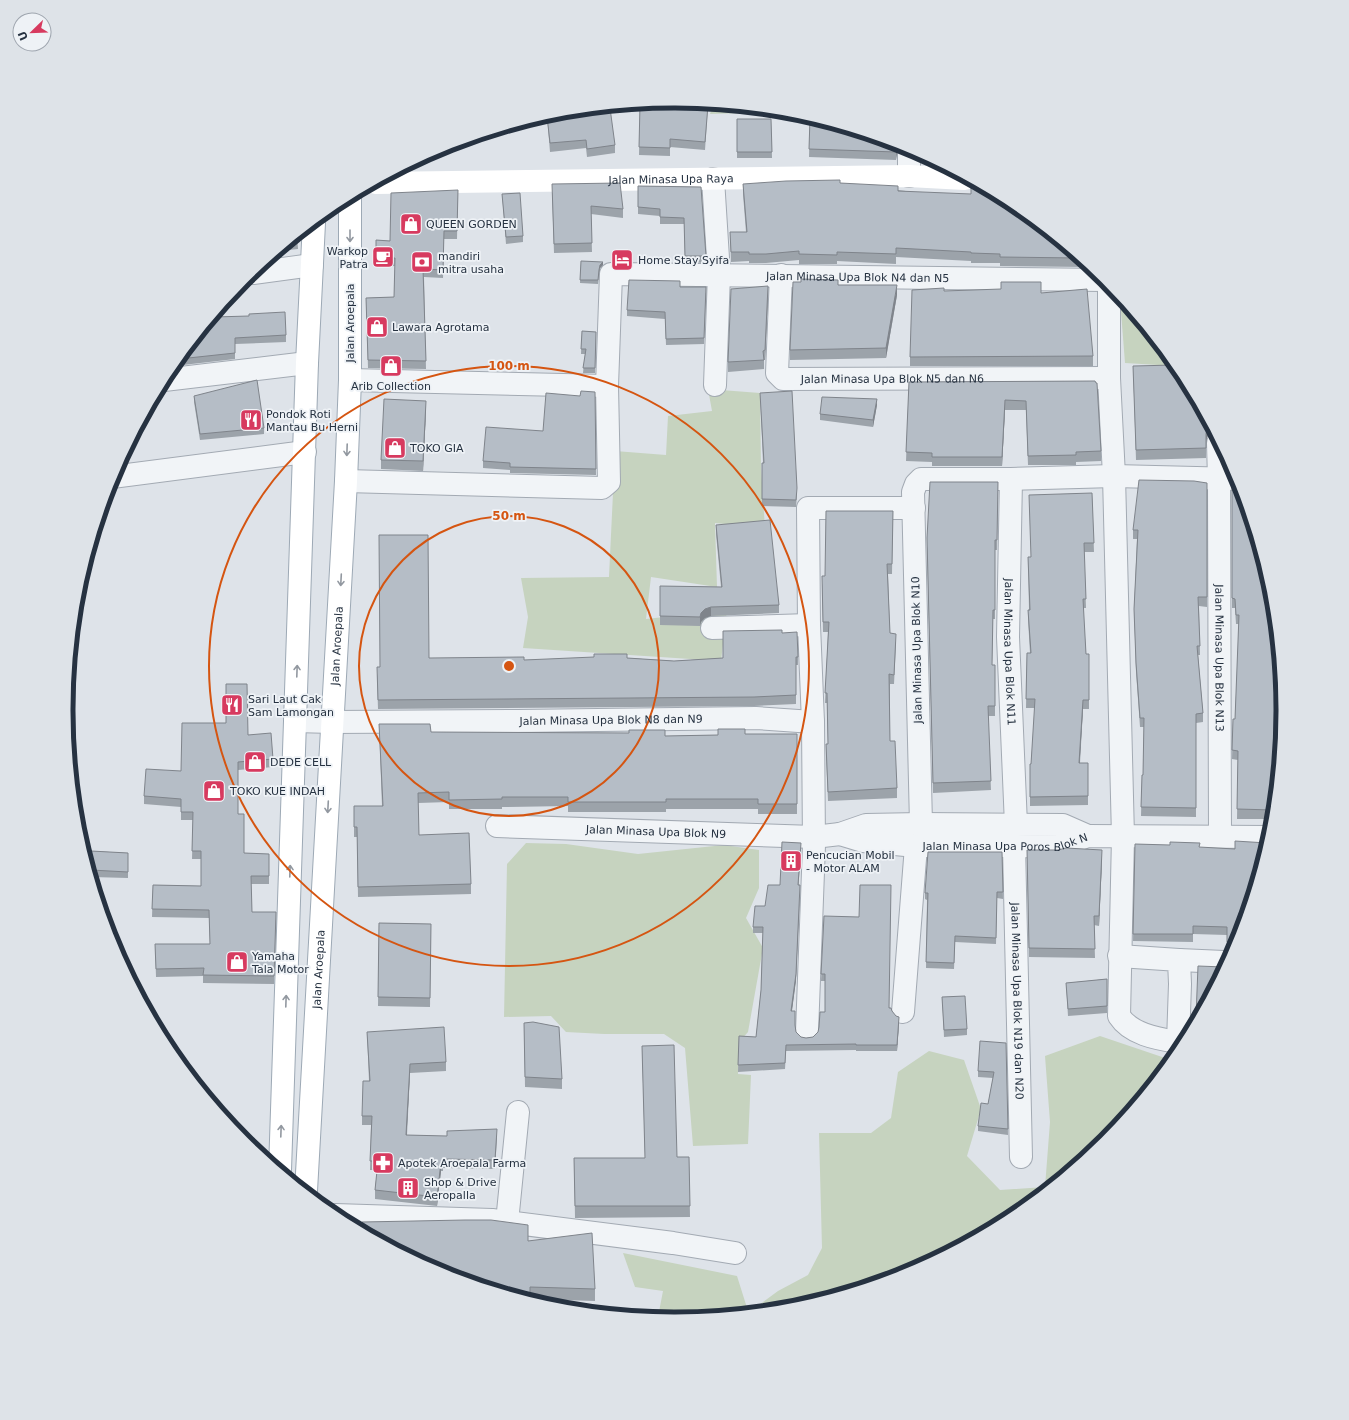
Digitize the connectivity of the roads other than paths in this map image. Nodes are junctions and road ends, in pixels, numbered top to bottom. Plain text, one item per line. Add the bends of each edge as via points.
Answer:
1 (909, 156) edge
2 (909, 176) junction
3 (955, 178) edge
4 (713, 179) junction
5 (386, 183) edge
6 (350, 204) edge
7 (314, 229) edge
8 (312, 265) junction
9 (263, 272) edge
10 (719, 274) junction
11 (781, 275) junction
12 (1094, 280) edge
13 (1109, 294) edge
14 (307, 364) junction
15 (1110, 378) junction
16 (172, 379) edge
17 (350, 380) junction
18 (715, 385) dead end
19 (607, 386) junction
20 (305, 452) junction
21 (121, 476) edge
22 (1114, 476) junction
23 (1011, 479) junction
24 (1228, 479) edge
25 (346, 481) junction
26 (914, 508) junction
27 (809, 625) junction
28 (712, 628) dead end
29 (295, 721) junction
30 (332, 722) junction
31 (813, 722) junction
32 (921, 824) junction
33 (497, 826) dead end
34 (840, 834) junction
35 (1015, 835) junction
36 (1220, 836) junction
37 (814, 837) junction
38 (1123, 837) junction
39 (1262, 837) edge
40 (916, 846) junction
41 (1119, 956) junction
42 (1179, 960) junction
43 (1220, 962) edge
44 (903, 1012) dead end
45 (807, 1032) dead end
46 (1180, 1036) edge
47 (1176, 1042) edge
48 (518, 1112) dead end
49 (1021, 1157) dead end
50 (280, 1164) edge
51 (306, 1186) edge
52 (349, 1215) edge
53 (507, 1222) junction
54 (735, 1253) dead end

1 - 2 street
2 - 3 main road, Jalan Minasa Upa Raya
2 - 4 main road, Jalan Minasa Upa Raya
4 - 5 main road, Jalan Minasa Upa Raya
4 - 10 street
6 -> 17 main road, Jalan Aroepala
7 - 8 main road
8 - 9 street
8 - 14 main road
10 - 11 street, Jalan Minasa Upa Blok N4 dan N5
10 - 18 street
10 - 19 street, Jalan Minasa Upa Blok N4 dan N5 via 611,274
11 - 12 street, Jalan Minasa Upa Blok N4 dan N5
11 - 15 street, Jalan Minasa Upa Blok N5 dan N6 via 777,373 783,379
13 - 15 street
14 - 16 street
14 - 20 main road
15 - 22 street
17 - 19 street
17 -> 25 main road, Jalan Aroepala
19 - 25 street via 609,482 602,488
20 - 21 street
29 -> 20 main road
22 - 23 street
22 - 24 street
22 - 38 street
23 - 26 street, Jalan Minasa Upa Blok N10 via 921,479 914,488
23 - 35 street, Jalan Minasa Upa Blok N11 via 1008,637
24 - 36 street, Jalan Minasa Upa Blok N13
25 -> 30 main road, Jalan Aroepala
26 - 27 street via 808,508
26 - 32 street, Jalan Minasa Upa Blok N10
27 - 28 street
27 - 31 street
29 - 30 street, Jalan Minasa Upa Blok N8 dan N9
50 -> 29 main road
30 - 31 street, Jalan Minasa Upa Blok N8 dan N9 via 756,718
30 -> 51 main road, Jalan Aroepala
31 - 37 street
32 - 34 street, Jalan Minasa Upa Poros Blok N via 866,825
32 - 35 street, Jalan Minasa Upa Poros Blok N
33 - 37 street, Jalan Minasa Upa Blok N9
34 - 37 street, Jalan Minasa Upa Poros Blok N
34 - 40 street, Jalan Minasa Upa Poros Blok N via 863,841
35 - 38 street, Jalan Minasa Upa Poros Blok N via 1063,825 1088,836
35 - 40 street, Jalan Minasa Upa Poros Blok N
35 - 49 street, Jalan Minasa Upa Blok N19 dan N20
36 - 38 street
36 - 39 street
37 - 45 street
38 - 41 street
40 - 44 street
41 - 42 street
41 - 47 street via 1119,1016 1127,1026 1138,1032
42 - 43 street
42 - 46 street
48 - 53 street
52 - 53 street
53 - 54 street via 673,1242

